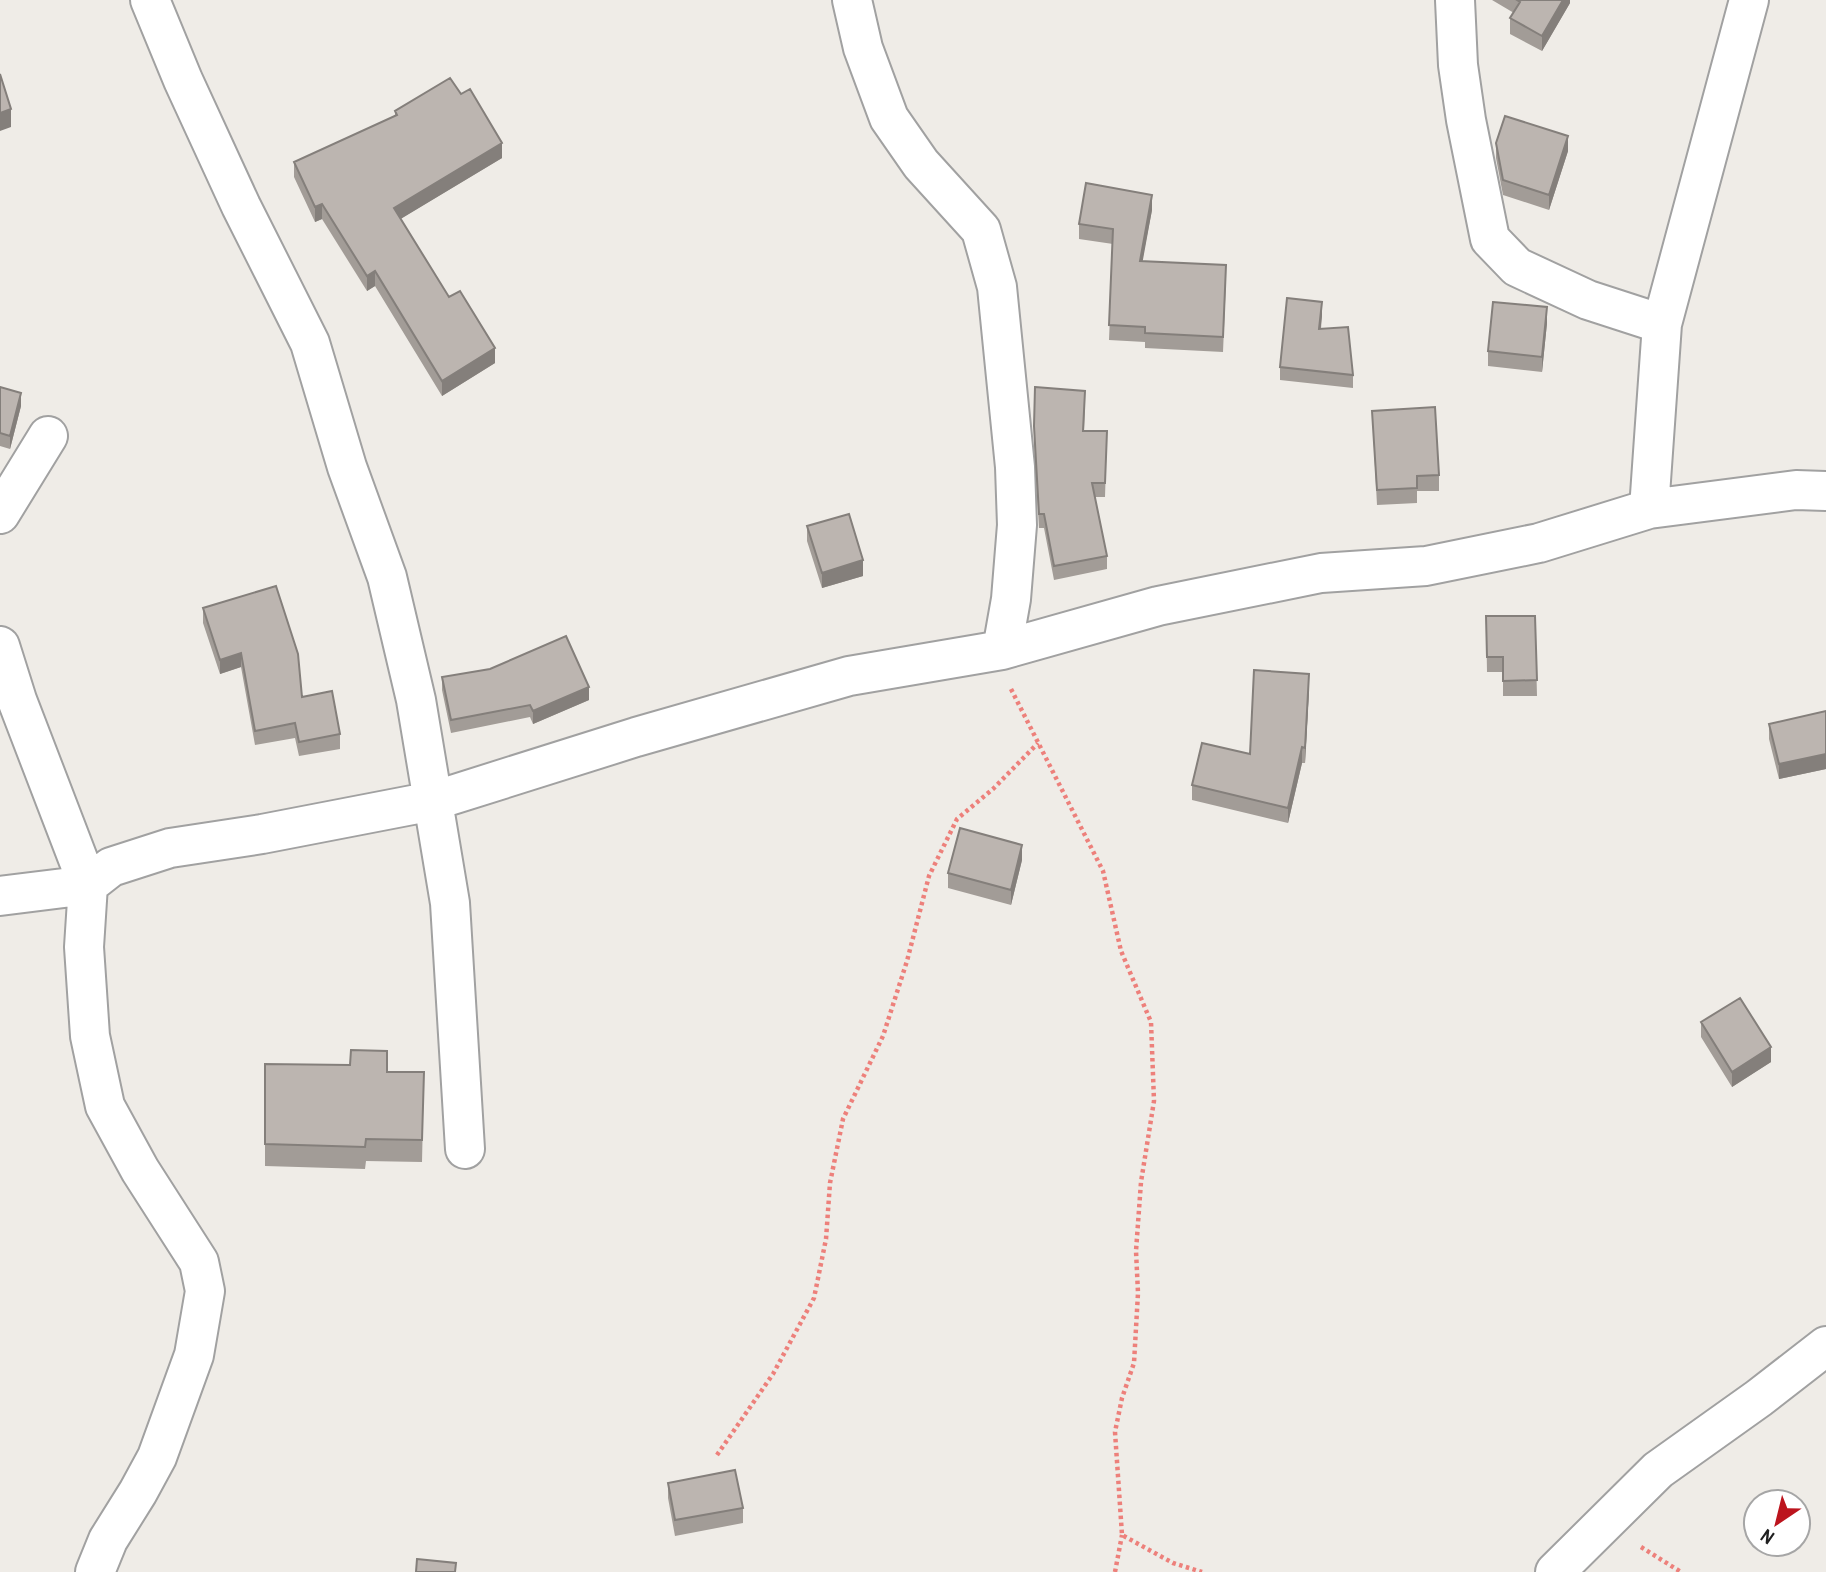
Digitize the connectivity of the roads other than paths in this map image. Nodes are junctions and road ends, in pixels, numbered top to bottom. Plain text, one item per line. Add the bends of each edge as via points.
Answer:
1 (150, 0) edge
2 (852, 0) edge
3 (1455, 0) edge
4 (1749, 0) edge
5 (1662, 324) junction
6 (48, 436) dead end
7 (1826, 491) edge
8 (1649, 509) junction
9 (0, 514) edge
10 (0, 646) edge
11 (997, 650) junction
12 (433, 801) junction
13 (88, 885) junction
14 (0, 896) edge
15 (465, 1149) dead end
16 (1826, 1346) edge
17 (95, 1572) edge
18 (1555, 1572) edge

1 - 12 street via 235,193 310,343 347,467 387,577 416,700
2 - 11 street via 863,48 889,118 921,164 981,230 997,287 1017,525 1011,599
3 - 5 street via 1466,120 1490,239 1517,267 1588,300
4 - 5 street
5 - 8 street
6 - 9 street
7 - 8 street via 1796,490
8 - 11 street via 1539,543 1426,566 1321,573 1158,606
10 - 13 street
11 - 12 street via 849,676
12 - 13 street via 170,848 111,867
12 - 15 street via 450,903
13 - 14 street
13 - 17 street via 84,947 90,1037 105,1106 199,1262 205,1291 194,1355 157,1457 108,1540
16 - 18 street via 1658,1470

